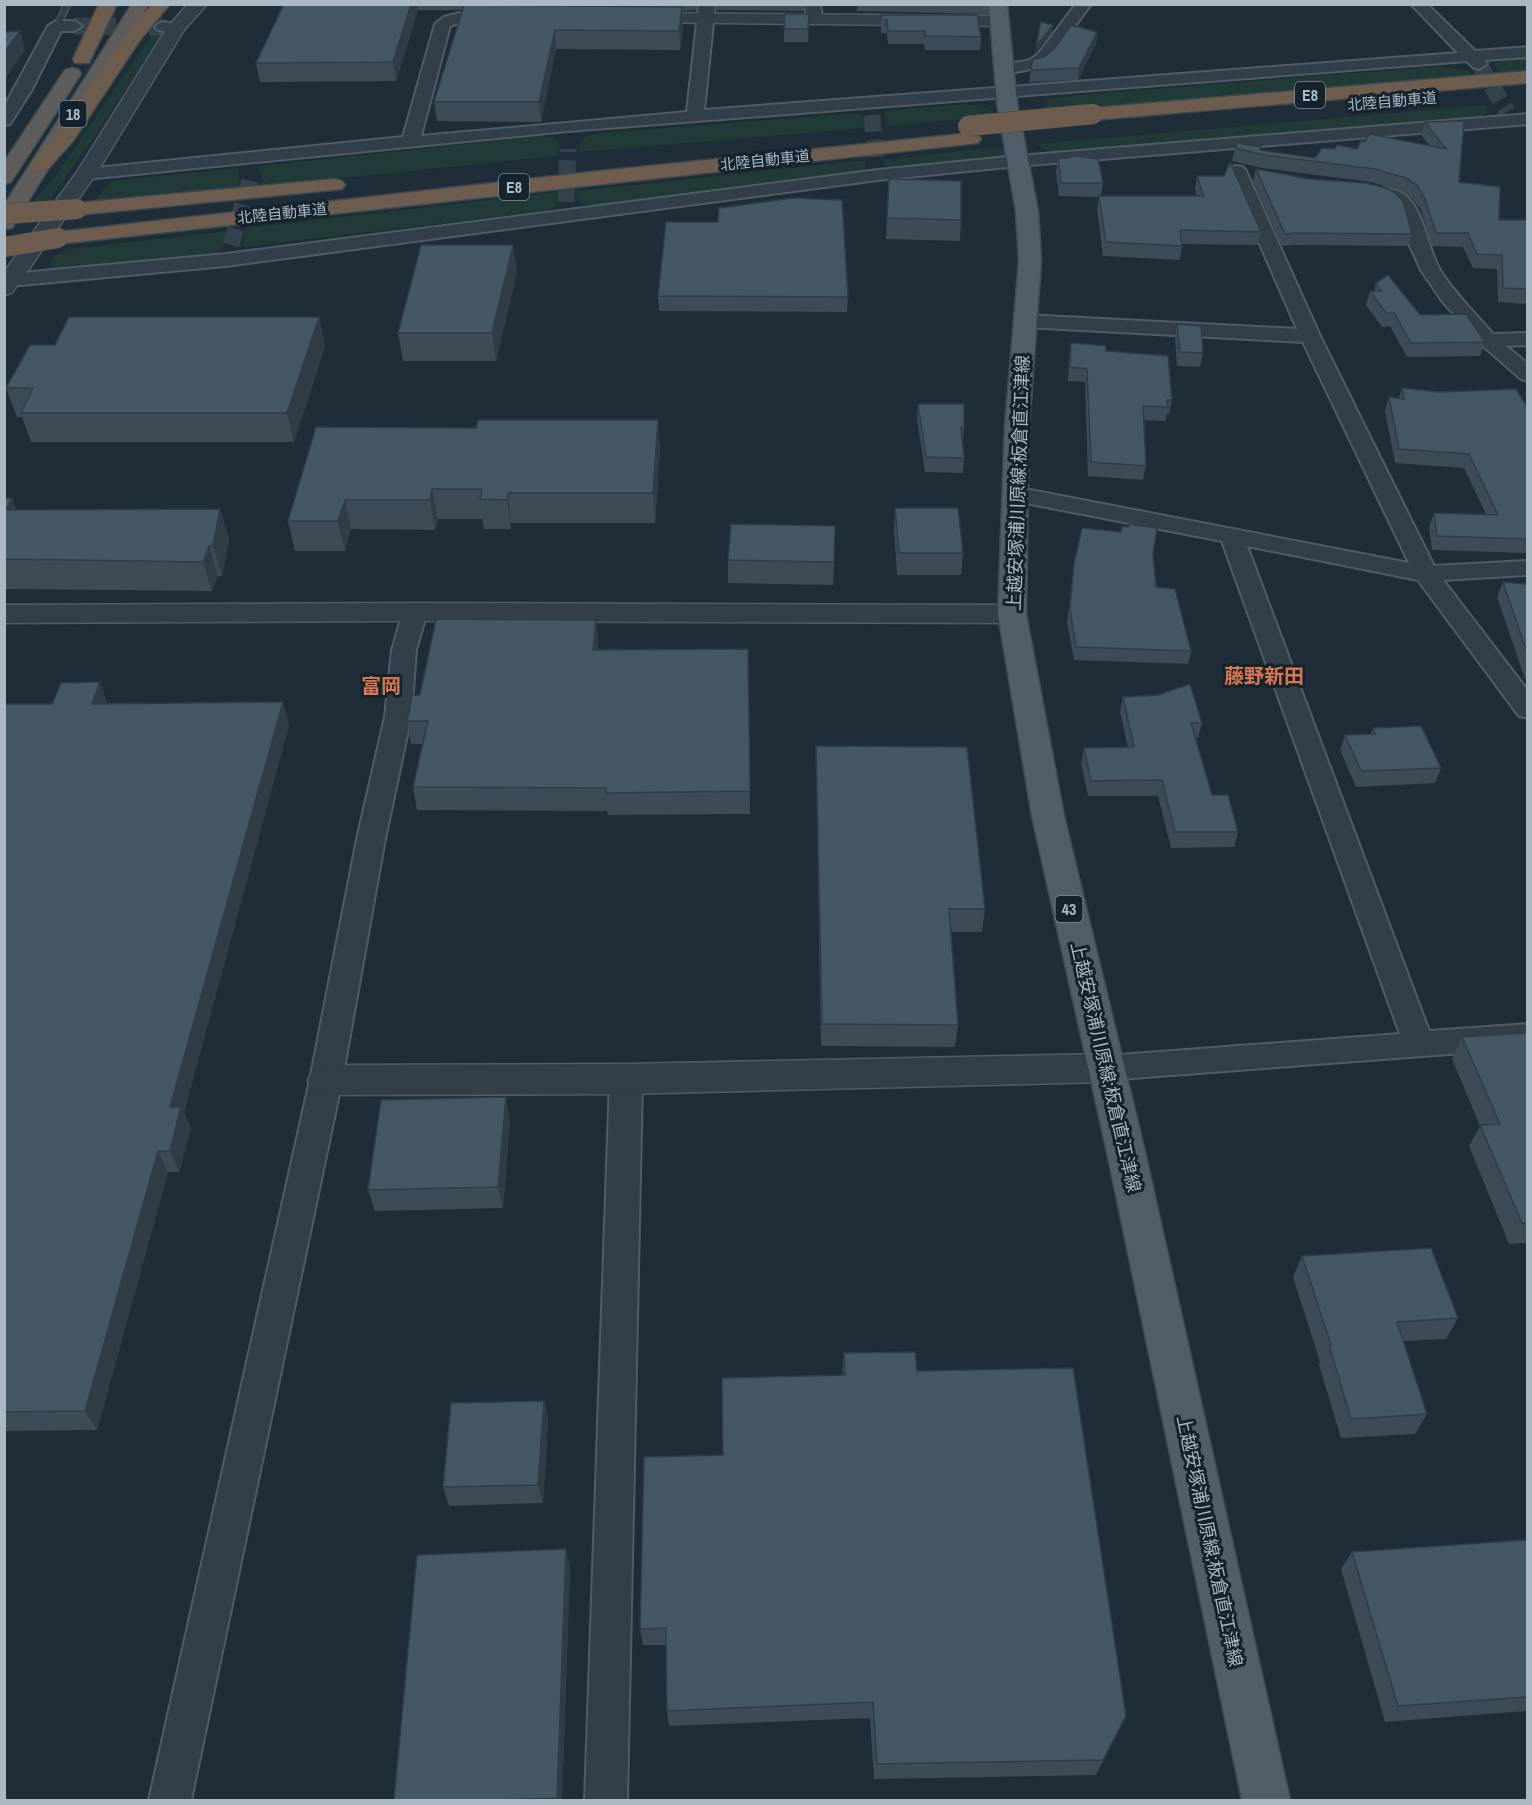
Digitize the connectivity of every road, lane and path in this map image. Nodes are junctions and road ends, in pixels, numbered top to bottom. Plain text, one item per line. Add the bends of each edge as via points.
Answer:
1 (68, 4) edge
2 (108, 4) edge
3 (118, 4) edge
4 (141, 4) edge
5 (162, 4) edge
6 (199, 4) edge
7 (1084, 4) edge
8 (1418, 4) edge
9 (707, 11) edge
10 (813, 11) edge
11 (999, 13) edge
12 (460, 18) joint
13 (483, 18) edge
14 (624, 18) edge
15 (56, 26) junction
16 (74, 26) tunnel mouth
17 (1527, 52) edge
18 (82, 58) junction
19 (1475, 60) junction
20 (1527, 77) edge
21 (1006, 81) junction
22 (1527, 90) edge
23 (695, 117) junction
24 (1516, 117) edge
25 (4, 120) edge
26 (1093, 120) junction
27 (969, 132) junction
28 (1527, 135) edge
29 (411, 140) junction
30 (1156, 149) junction
31 (249, 159) junction
32 (1018, 160) junction
33 (599, 162) junction
34 (40, 166) junction
35 (1238, 171) junction
36 (86, 174) junction
37 (450, 174) dead end
38 (1260, 175) edge
39 (4, 178) edge
40 (250, 180) tunnel mouth
41 (357, 183) dead end
42 (1353, 189) edge
43 (4, 214) edge
44 (4, 223) edge
45 (67, 223) junction
46 (4, 230) edge
47 (4, 246) edge
48 (7, 284) edge
49 (1025, 321) junction
50 (1310, 336) junction
51 (1527, 339) edge
52 (1488, 340) junction
53 (1527, 375) edge
54 (1015, 494) junction
55 (1231, 535) junction
56 (1527, 568) edge
57 (1426, 574) junction
58 (415, 612) junction
59 (4, 614) edge
60 (1012, 614) junction
61 (1527, 710) edge
62 (1527, 1036) edge
63 (1419, 1045) junction
64 (1106, 1068) junction
65 (626, 1079) junction
66 (326, 1080) junction
67 (170, 1800) edge
68 (606, 1800) edge
69 (1266, 1800) edge

1 - 15 lane
2 - 18 highway
3 - 18 highway, 18
4 - 34 highway, 18
5 - 34 highway via 133,37 66,137
6 - 36 street via 170,27
7 - 21 street via 1045,56
8 - 19 street
9 - 10 street
9 - 14 street
9 - 23 street
10 - 11 street
11 - 21 main road, 上越安塚浦川原線;板倉直江津線 / 43
12 - 13 street
12 - 29 street via 443,24
15 - 16 street
15 - 25 street
17 - 19 street
18 - 39 highway, 18
19 - 21 street
20 - 26 highway, 北陸自動車道 / E8
21 - 23 street via 871,109
21 - 32 main road, 上越安塚浦川原線;板倉直江津線 / 43
22 - 26 highway, 北陸自動車道 / E8
23 - 29 street via 568,132
24 - 28 street
24 - 30 street
26 - 27 highway, 北陸自動車道 / E8
27 - 33 highway, 北陸自動車道 / E8
27 - 45 highway, 北陸自動車道 / E8 via 600,177
29 - 31 street
30 - 32 street
30 - 35 street
31 - 36 street
31 - 40 street
32 - 48 street via 877,170
32 - 49 main road, 上越安塚浦川原線;板倉直江津線 / 43 via 1030,261
33 - 37 highway
33 - 45 highway, 北陸自動車道 / E8
34 - 44 highway, 18
35 - 38 street
35 - 50 street
36 - 48 street
41 - 45 highway
42 - 52 street via 1397,197 1408,208 1431,270 1449,297
43 - 45 highway, bridge
45 - 46 highway, 北陸自動車道 / E8
45 - 47 highway, bridge
49 - 50 street
49 - 54 main road, 上越安塚浦川原線;板倉直江津線 / 43
50 - 57 street
51 - 52 street
52 - 53 street
54 - 55 street
54 - 60 main road, 上越安塚浦川原線;板倉直江津線 / 43
55 - 57 street
55 - 63 street
56 - 57 street
57 - 61 street
58 - 59 street
58 - 60 street
58 - 66 street via 404,650 398,717
60 - 64 main road, 上越安塚浦川原線;板倉直江津線 / 43 via 1048,816
62 - 63 street
63 - 64 street
64 - 65 street
64 - 69 main road, 上越安塚浦川原線;板倉直江津線 / 43
65 - 66 street
65 - 68 street
66 - 67 street

